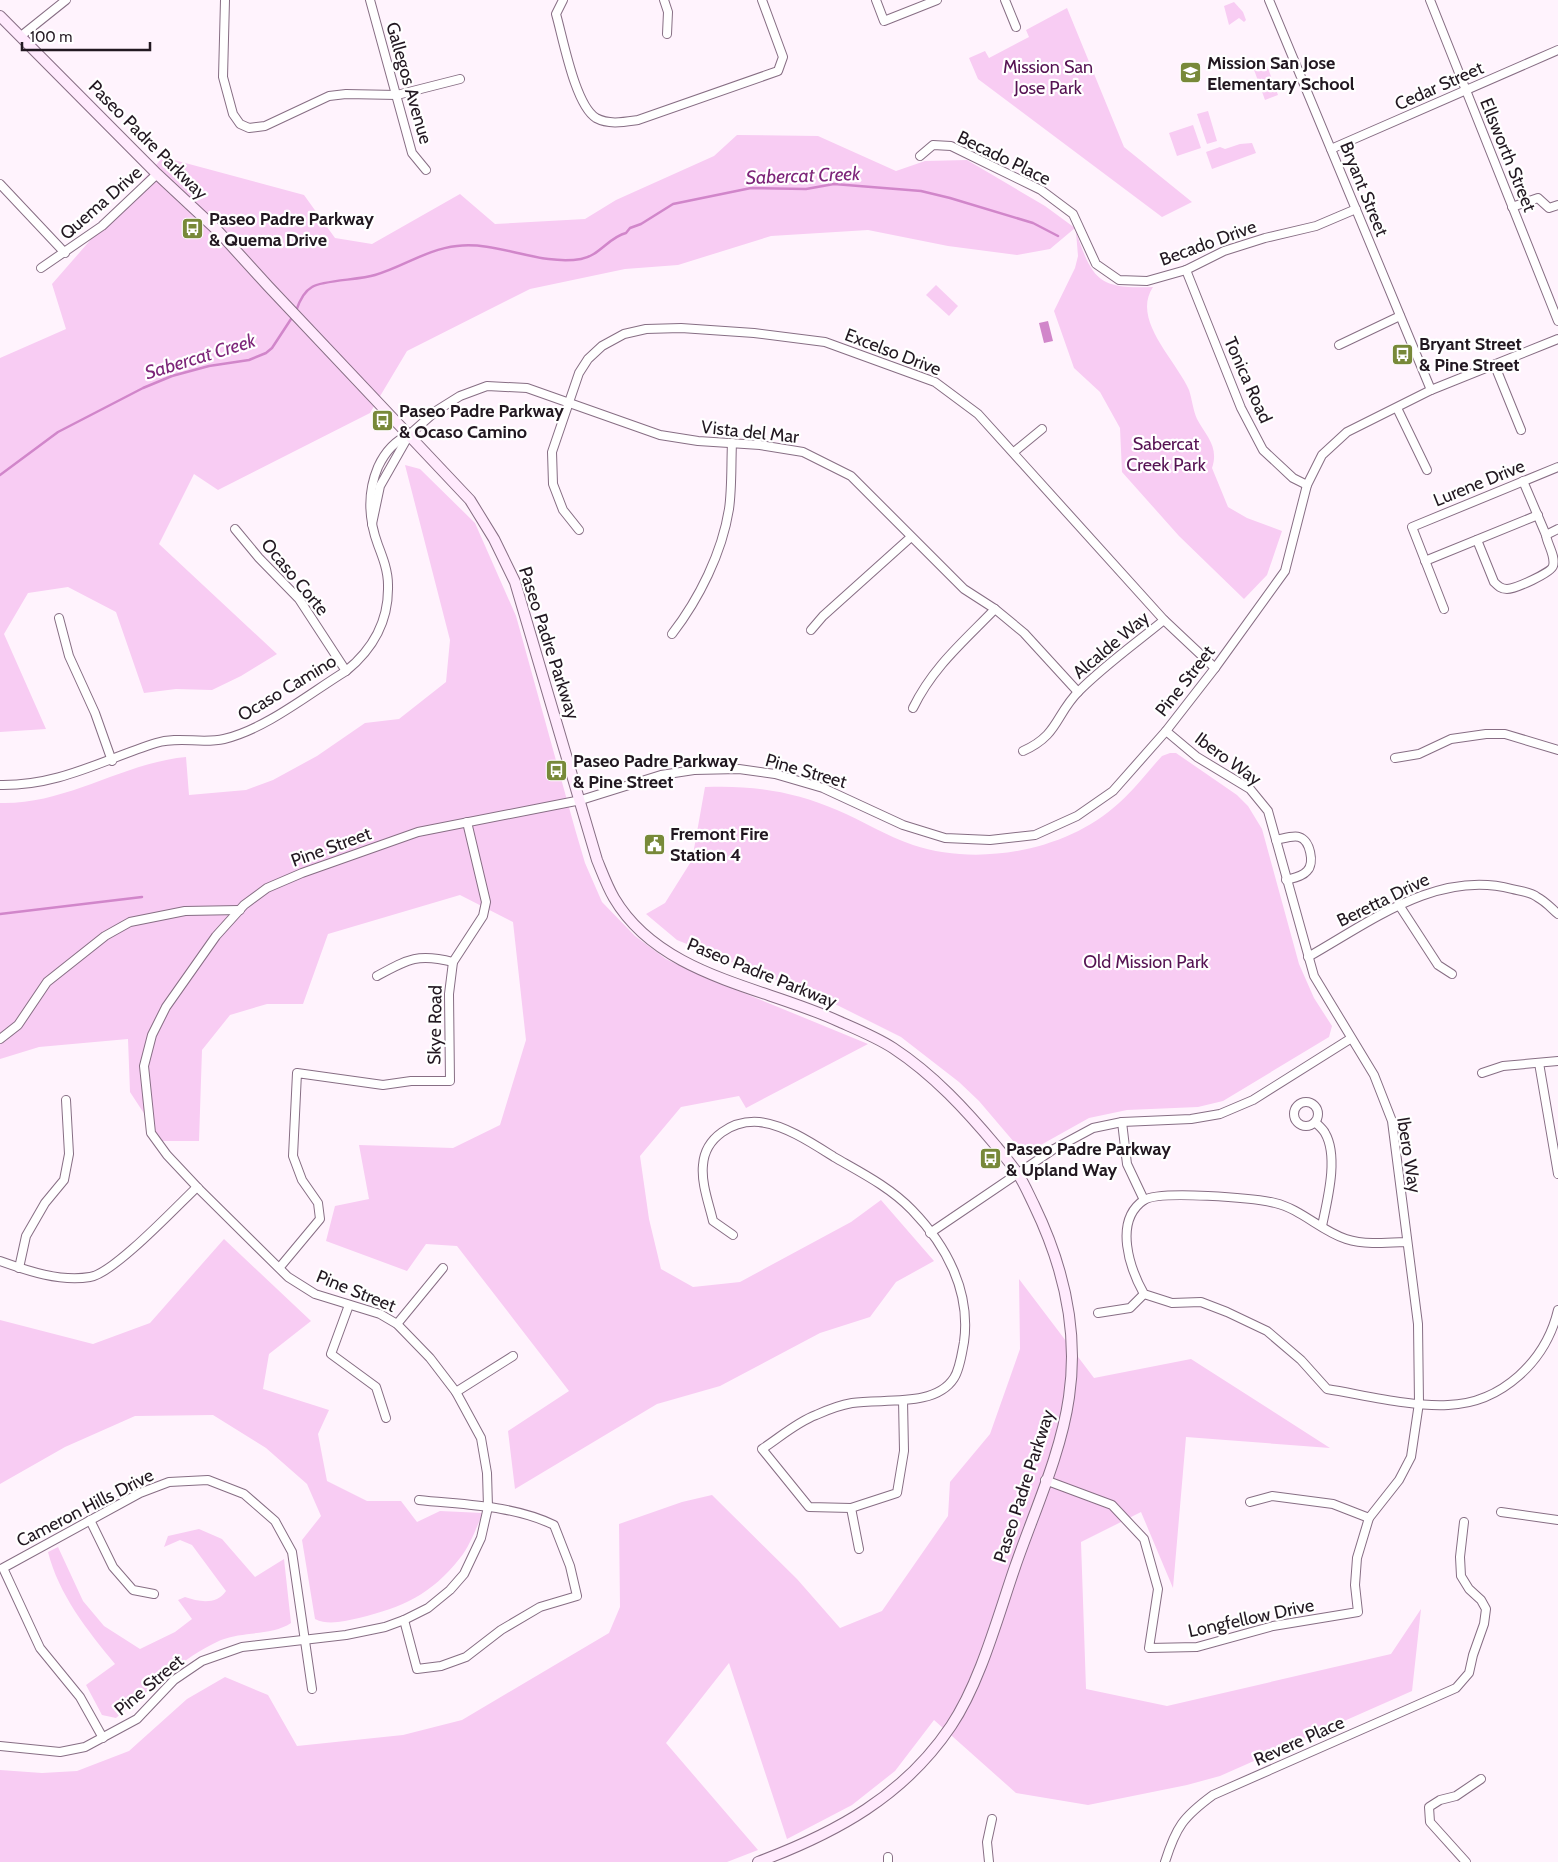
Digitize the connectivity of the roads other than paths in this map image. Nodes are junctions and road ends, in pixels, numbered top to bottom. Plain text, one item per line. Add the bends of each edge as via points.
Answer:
1 (66, 0) edge
2 (225, 0) edge
3 (370, 0) edge
4 (564, 0) edge
5 (664, 0) edge
6 (762, 0) edge
7 (876, 0) edge
8 (937, 0) edge
9 (1005, 0) edge
10 (1269, 0) edge
11 (1431, 0) edge
12 (0, 16) edge
13 (1016, 27) dead end
14 (667, 34) dead end
15 (21, 36) junction
16 (1558, 50) edge
17 (460, 79) dead end
18 (1466, 91) junction
19 (396, 95) junction
20 (1332, 149) junction
21 (920, 156) dead end
22 (426, 170) dead end
23 (156, 174) junction
24 (0, 184) edge
25 (1558, 205) edge
26 (1512, 207) junction
27 (1356, 209) junction
28 (1073, 214) joint
29 (65, 253) junction
30 (41, 268) dead end
31 (1186, 270) junction
32 (1400, 316) junction
33 (1558, 321) edge
34 (1558, 339) edge
35 (1339, 345) dead end
36 (1495, 366) junction
37 (1431, 390) junction
38 (569, 402) junction
39 (1397, 408) junction
40 (1042, 429) dead end
41 (1522, 430) dead end
42 (409, 435) junction
43 (732, 443) junction
44 (1014, 452) junction
45 (1558, 468) edge
46 (1427, 470) dead end
47 (1523, 481) junction
48 (1307, 485) junction
49 (1538, 515) junction
50 (235, 529) dead end
51 (1558, 529) edge
52 (579, 530) dead end
53 (1546, 534) junction
54 (911, 537) junction
55 (1477, 540) junction
56 (1425, 561) junction
57 (995, 609) junction
58 (1444, 609) dead end
59 (59, 618) dead end
60 (1164, 620) junction
61 (811, 630) dead end
62 (672, 634) dead end
63 (1215, 668) junction
64 (346, 671) junction
65 (1078, 692) junction
66 (913, 708) dead end
67 (1166, 731) junction
68 (1558, 750) edge
69 (1022, 751) dead end
70 (1395, 758) dead end
71 (112, 760) junction
72 (0, 785) edge
73 (581, 800) junction
74 (467, 822) junction
75 (1276, 840) junction
76 (1286, 880) junction
77 (1399, 905) junction
78 (240, 910) junction
79 (1558, 914) edge
80 (1308, 956) junction
81 (453, 962) junction
82 (1452, 974) dead end
83 (377, 976) dead end
84 (1350, 1039) junction
85 (0, 1040) edge
86 (1558, 1060) edge
87 (1539, 1063) junction
88 (1482, 1073) dead end
89 (66, 1100) dead end
90 (1122, 1122) junction
91 (1315, 1122) dead end
92 (1018, 1174) junction
93 (1558, 1174) edge
94 (198, 1188) junction
95 (1144, 1200) junction
96 (1322, 1226) junction
97 (930, 1232) junction
98 (733, 1235) dead end
99 (1406, 1242) junction
100 (0, 1261) edge
101 (19, 1268) junction
102 (280, 1268) junction
103 (443, 1268) dead end
104 (1144, 1294) junction
105 (349, 1306) junction
106 (1558, 1310) edge
107 (1098, 1312) dead end
108 (397, 1324) junction
109 (513, 1356) dead end
110 (456, 1392) junction
111 (903, 1400) junction
112 (1419, 1403) junction
113 (386, 1418) dead end
114 (1045, 1480) junction
115 (419, 1500) dead end
116 (1250, 1502) dead end
117 (488, 1507) junction
118 (851, 1508) junction
119 (1501, 1512) dead end
120 (1369, 1518) junction
121 (90, 1520) junction
122 (1558, 1520) edge
123 (1464, 1522) dead end
124 (859, 1549) dead end
125 (154, 1594) dead end
126 (1358, 1612) joint
127 (404, 1620) junction
128 (306, 1639) junction
129 (312, 1689) dead end
130 (103, 1738) junction
131 (0, 1746) edge
132 (1481, 1779) dead end
133 (992, 1819) dead end
134 (758, 1862) edge
135 (989, 1862) edge
136 (1165, 1862) edge
137 (1466, 1862) edge

1 - 15 street
2 - 19 street via 223,77 233,114 240,124 249,128 265,126 329,96
3 - 19 street, Gallegos Avenue
4 - 6 street via 556,14 582,101 596,118 616,123 638,120 778,70 784,57
5 - 14 street via 668,12
7 - 8 street via 884,21
9 - 13 street
10 - 20 street, Bryant Street
11 - 18 street, Ellsworth Street
12 - 15 main road, Paseo Padre Parkway
15 - 23 main road, Paseo Padre Parkway
16 - 18 street, Cedar Street
17 - 19 street
18 - 20 street, Cedar Street
18 - 26 street, Ellsworth Street
19 - 22 street, Gallegos Avenue via 412,153
20 - 27 street, Bryant Street
21 - 28 street, Becado Place via 933,145 951,146 1041,190
23 - 29 street, Quema Drive via 102,226
23 - 42 main road, Paseo Padre Parkway via 217,230
24 - 29 street
25 - 26 street via 1545,207 1538,198
26 - 33 street, Ellsworth Street
27 - 31 street, Becado Drive via 1316,226 1224,251
27 - 32 street, Bryant Street
28 - 31 street, Becado Drive via 1096,264 1119,280 1147,281
29 - 30 street, Quema Drive
31 - 48 street, Tonica Road via 1241,408 1263,450 1293,478
32 - 35 street
32 - 37 street, Bryant Street
34 - 36 street, Pine Street
36 - 37 street, Pine Street
36 - 41 street
37 - 39 street, Pine Street
38 - 42 street, Vista del Mar via 527,388 487,386 436,410
38 - 43 street, Vista del Mar via 660,435 698,442
38 - 44 street, Excelso Drive via 579,373 588,359 602,346 624,334 646,329 681,328 754,332 824,342 935,382 978,414
38 - 52 street, Excelso Drive via 552,452 553,484 563,510
39 - 46 street
39 - 48 street, Pine Street via 1347,432 1322,455
40 - 44 street
42 - 64 street, Ocaso Camino via 390,448 374,477 369,501 372,524 386,567 387,608 375,640
42 - 73 main road, Paseo Padre Parkway via 470,500 515,582
43 - 54 street, Vista del Mar via 803,452 851,476
43 - 62 street via 729,509 717,552 691,609
44 - 60 street, Excelso Drive
45 - 47 street, Lurene Drive
47 - 49 street
47 - 56 street, Lurene Drive via 1412,527
48 - 63 street, Pine Street via 1285,571
49 - 53 street
49 - 55 street
50 - 64 street, Ocaso Corte via 299,599
51 - 53 street
53 - 55 street via 1553,558 1549,572 1508,589 1498,587 1494,582
54 - 57 street, Vista del Mar via 964,589
54 - 61 street
55 - 56 street
56 - 58 street
57 - 65 street, Vista del Mar via 1024,633
57 - 66 street via 946,657
59 - 71 street via 69,656 95,712
60 - 63 street, Excelso Drive
60 - 65 street, Alcalde Way
63 - 67 street, Pine Street
64 - 71 street, Ocaso Camino via 244,733 222,740 159,742
65 - 69 street, Alcalde Way via 1052,732 1038,744
67 - 73 street, Pine Street via 1113,791 1077,816 1035,835 990,840 937,835 903,826 822,788 774,774 739,769 694,770 661,776
67 - 75 street, Ibero Way via 1197,757 1250,789 1268,811
68 - 70 street via 1505,734 1486,734 1451,739 1419,754
71 - 72 street, Ocaso Camino via 44,782
73 - 74 street, Pine Street
73 - 92 main road, Paseo Padre Parkway via 597,860 611,892 639,929 670,953 712,975 835,1019 891,1047 944,1087
74 - 78 street, Pine Street via 418,832 302,872 267,888
74 - 81 street, Skye Road via 486,902 483,916
75 - 76 street, Ibero Way
75 - 76 street via 1298,836 1308,846 1311,862 1308,871
76 - 80 street, Ibero Way
77 - 79 street, Beretta Drive via 1444,887 1492,884 1536,896
77 - 80 street, Beretta Drive
77 - 82 street via 1438,965
78 - 85 street via 184,911 130,922 105,936 47,982 18,1025
78 - 94 street, Pine Street via 216,936 166,1007 152,1035 144,1066 151,1133
80 - 84 street, Ibero Way via 1314,976
81 - 83 street via 430,956 405,961
81 - 102 street, Skye Road via 449,994 450,1081 383,1085 297,1073 293,1156 302,1180 318,1203 320,1219
84 - 90 street via 1253,1100 1220,1114 1191,1119
84 - 99 street, Ibero Way via 1374,1075 1392,1121
86 - 87 street
87 - 88 street via 1503,1066
87 - 93 street
89 - 101 street via 69,1154 64,1180 45,1203 26,1236
90 - 92 street via 1093,1128
90 - 95 street via 1127,1164
91 - 96 street via 1325,1133 1329,1144 1332,1179
92 - 97 street
92 - 114 main road, Paseo Padre Parkway via 1050,1239 1065,1288 1070,1321 1073,1359 1069,1396 1062,1436
94 - 101 street via 122,1259 92,1277 63,1278
94 - 102 street, Pine Street
95 - 96 street via 1165,1196 1221,1196 1276,1203
95 - 104 street via 1130,1216 1126,1234 1136,1278
96 - 99 street via 1345,1239 1369,1243
97 - 98 street via 911,1209 876,1182 812,1143 774,1125 743,1122 716,1137 702,1166 713,1221
97 - 111 street via 959,1282 965,1320 962,1350 954,1378 937,1394
99 - 112 street, Ibero Way via 1418,1324
100 - 101 street
102 - 105 street, Pine Street via 315,1294
103 - 108 street
104 - 107 street via 1130,1308
104 - 112 street via 1172,1303 1201,1302 1267,1332 1327,1389
105 - 108 street, Pine Street via 380,1314
105 - 113 street via 331,1354 376,1387
106 - 112 street via 1541,1353 1512,1383 1481,1399 1448,1405
108 - 110 street, Pine Street via 430,1358
109 - 110 street
110 - 117 street, Pine Street via 481,1438
111 - 118 street via 904,1451 897,1493
111 - 118 street via 851,1403 814,1415 762,1449 809,1507
112 - 120 street, Ibero Way via 1411,1457 1399,1480
114 - 126 street, Longfellow Drive via 1112,1505 1144,1539 1158,1589 1149,1648 1197,1648 1272,1626
114 - 134 main road, Paseo Padre Parkway via 980,1667 952,1724 912,1775 866,1811 799,1847
115 - 117 street
116 - 120 street via 1272,1496 1333,1504
117 - 127 street, Pine Street via 481,1538 464,1574 428,1608
117 - 127 street via 533,1515 554,1525 570,1566 577,1596 540,1607 501,1630 466,1657 441,1666 417,1669
118 - 124 street
119 - 122 street
120 - 126 street, Ibero Way via 1357,1558
121 - 125 street via 112,1567 133,1590
121 - 128 street, Cameron Hills Drive via 140,1493 169,1482 208,1480 244,1494 276,1521 292,1552
121 - 130 street, Cameron Hills Drive via 3,1568 40,1648 80,1697
123 - 136 street, Revere Place via 1461,1576 1486,1609 1469,1673 1456,1688 1212,1795 1193,1810 1174,1834
127 - 128 street, Pine Street via 346,1635
128 - 129 street, Cameron Hills Drive
128 - 130 street, Pine Street via 242,1647 202,1661 174,1680 137,1719
130 - 131 street, Pine Street via 85,1747 60,1752
132 - 137 street via 1456,1796 1429,1807 1430,1822
133 - 135 street via 987,1842

